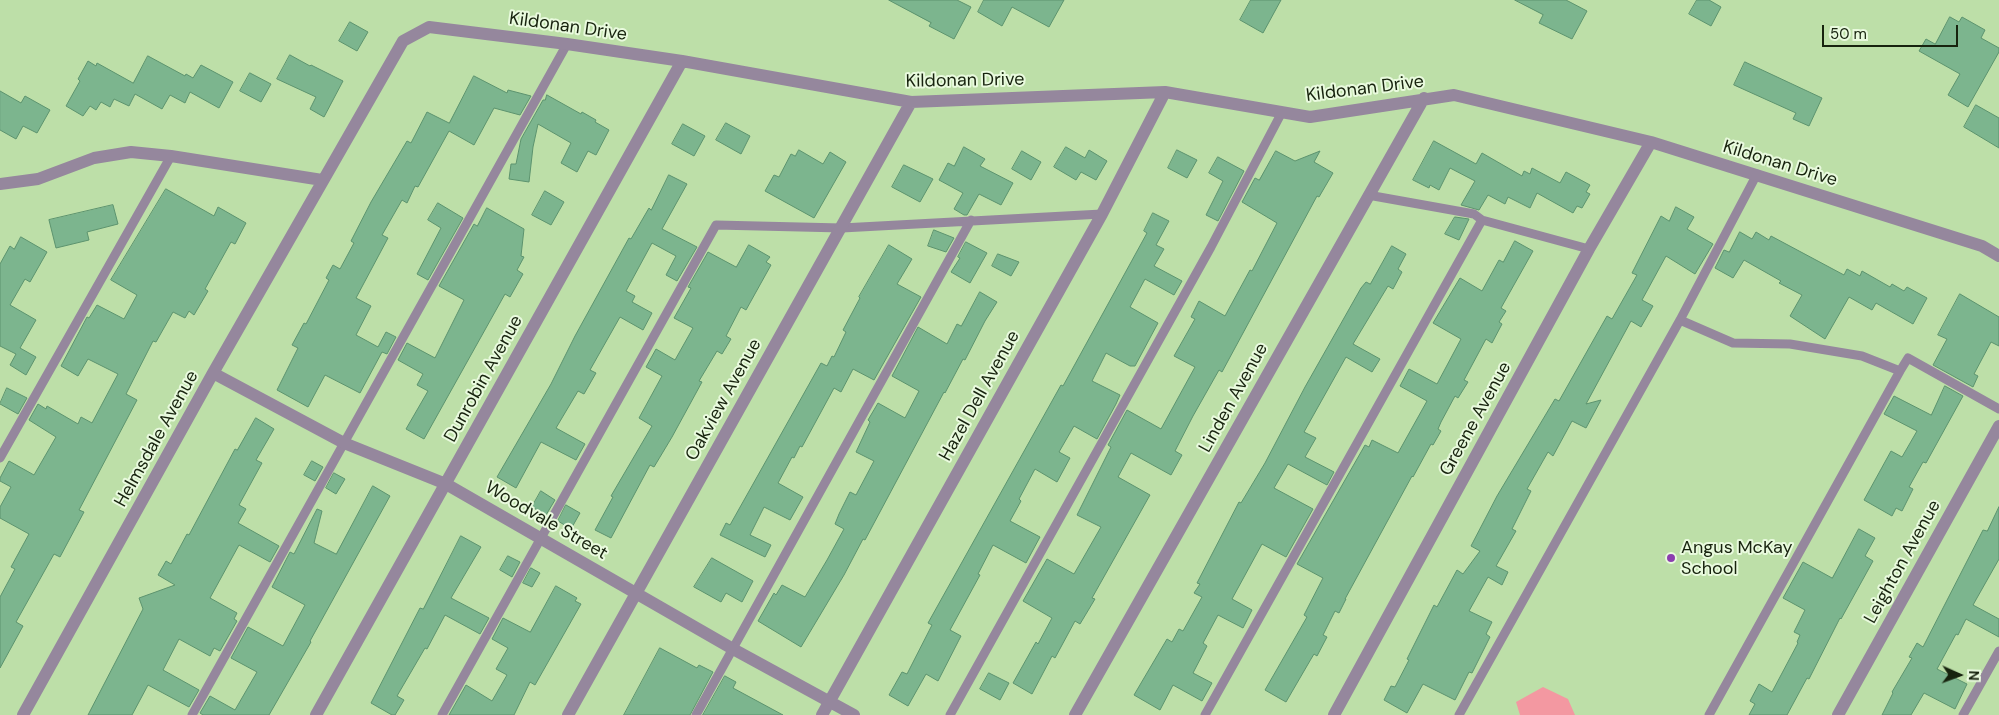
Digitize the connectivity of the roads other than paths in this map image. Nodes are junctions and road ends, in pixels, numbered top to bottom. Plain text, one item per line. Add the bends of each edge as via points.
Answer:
1 (567, 44) junction
2 (682, 61) junction
3 (1165, 92) junction
4 (1424, 98) junction
5 (911, 102) junction
6 (1282, 112) junction
7 (1651, 142) junction
8 (171, 156) junction
9 (1757, 174) junction
10 (322, 180) junction
11 (0, 184) edge
12 (1368, 195) junction
13 (1102, 214) junction
14 (971, 220) junction
15 (1482, 220) junction
16 (842, 228) junction
17 (1589, 249) junction
18 (1999, 256) edge
19 (1680, 320) junction
20 (1900, 371) junction
21 (213, 373) junction
22 (1999, 409) edge
23 (1999, 426) edge
24 (344, 443) junction
25 (0, 458) edge
26 (446, 484) junction
27 (540, 539) junction
28 (636, 593) junction
29 (733, 649) junction
30 (1999, 651) edge
31 (829, 702) junction
32 (24, 715) edge
33 (192, 715) edge
34 (316, 715) edge
35 (442, 715) edge
36 (568, 715) edge
37 (696, 715) edge
38 (822, 715) edge
39 (854, 715) edge
40 (950, 715) edge
41 (1074, 715) edge
42 (1204, 715) edge
43 (1334, 715) edge
44 (1459, 715) edge
45 (1709, 715) edge
46 (1838, 715) edge
47 (1963, 715) edge

1 - 2 street, Kildonan Drive
1 - 10 street, Kildonan Drive via 429,27 403,41
1 - 24 lane
2 - 5 street, Kildonan Drive
2 - 26 street, Dunrobin Avenue
3 - 5 street, Kildonan Drive
3 - 6 street, Kildonan Drive
3 - 13 street, Hazel Dell Avenue
4 - 6 street, Kildonan Drive via 1310,116
4 - 7 street, Kildonan Drive via 1454,95
4 - 12 street, Linden Avenue
5 - 16 street, Oakview Avenue
6 - 40 lane via 1211,247
7 - 9 street, Kildonan Drive
7 - 17 street, Greene Avenue
8 - 10 street
8 - 11 street via 131,152 94,158 38,179
8 - 25 lane
9 - 18 street, Kildonan Drive via 1982,246
9 - 19 lane
10 - 21 street, Helmsdale Avenue
12 - 15 lane via 1474,214
12 - 41 street, Linden Avenue
13 - 14 lane
13 - 31 street, Hazel Dell Avenue
14 - 16 lane
14 - 29 lane
15 - 17 lane
15 - 42 lane
16 - 27 lane via 716,225
16 - 28 street, Oakview Avenue
17 - 43 street, Greene Avenue
19 - 20 lane via 1733,344 1790,344 1862,356
19 - 44 lane
20 - 22 lane via 1908,358
20 - 45 lane
21 - 24 street, Woodvale Street
21 - 32 street, Helmsdale Avenue
23 - 46 street, Leighton Avenue
24 - 26 street, Woodvale Street
24 - 33 lane
26 - 27 street, Woodvale Street
26 - 34 street, Dunrobin Avenue
27 - 28 street, Woodvale Street
27 - 35 lane
28 - 29 street, Woodvale Street
28 - 36 street, Oakview Avenue
29 - 31 street, Woodvale Street
29 - 37 lane
30 - 47 lane
31 - 38 street, Hazel Dell Avenue
31 - 39 street, Woodvale Street

